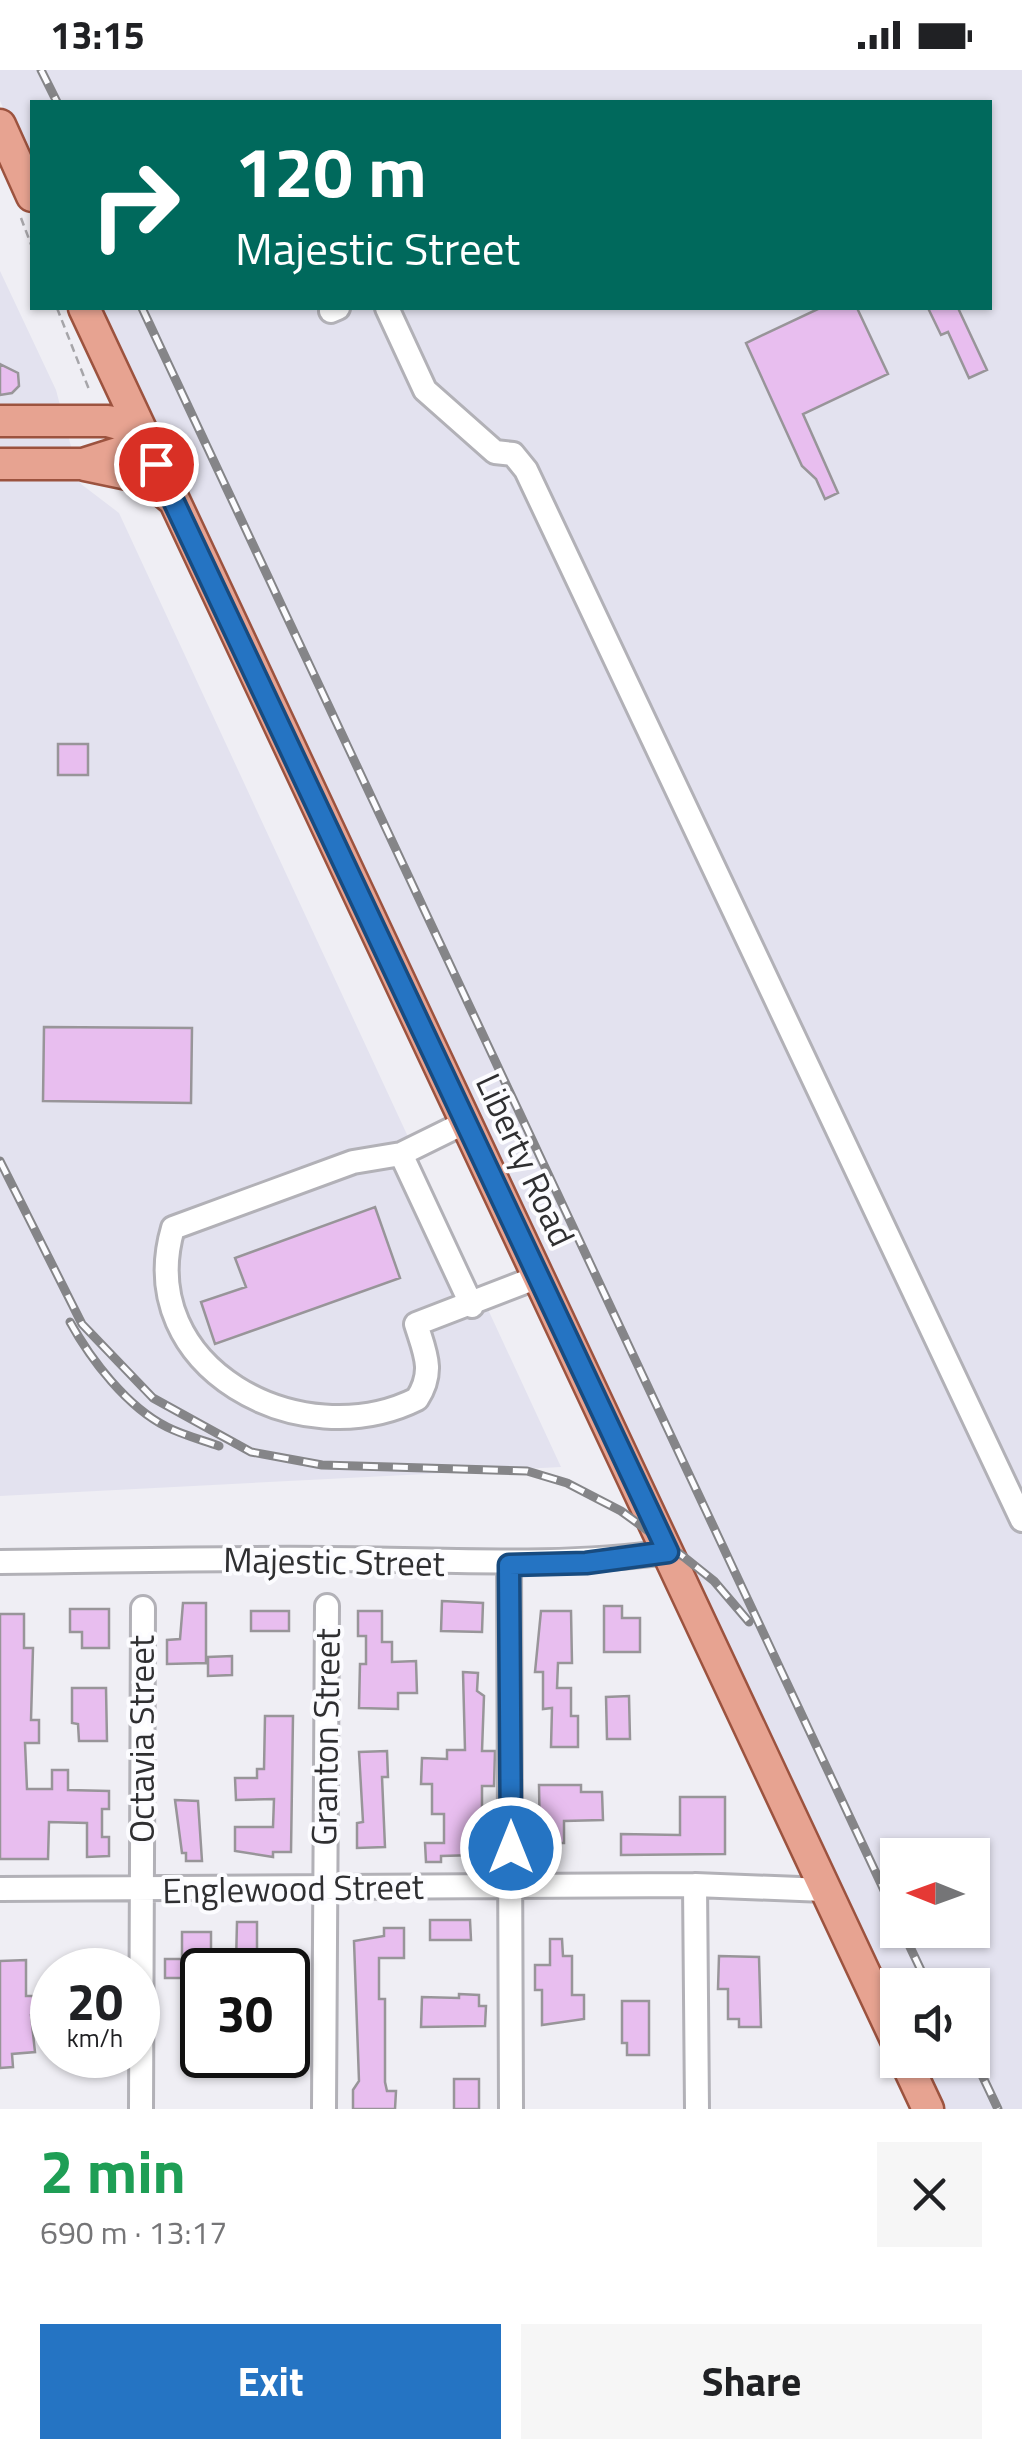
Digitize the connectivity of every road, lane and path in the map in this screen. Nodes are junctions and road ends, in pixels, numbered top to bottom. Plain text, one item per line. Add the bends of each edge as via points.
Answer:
1 (0, 125) edge
2 (30, 192) edge
3 (58, 310) edge
4 (388, 310) edge
5 (89, 320) edge
6 (90, 392) dead end
7 (0, 421) edge
8 (71, 422) junction
9 (140, 430) junction
10 (0, 464) edge
11 (82, 464) junction
12 (171, 499) junction
13 (466, 1122) junction
14 (400, 1154) junction
15 (538, 1277) junction
16 (472, 1306) junction
17 (1022, 1520) edge
18 (668, 1552) junction
19 (0, 1562) edge
20 (509, 1565) junction
21 (327, 1606) dead end
22 (142, 1608) dead end
23 (511, 1885) junction
24 (695, 1885) junction
25 (0, 1889) edge
26 (324, 1890) junction
27 (825, 1890) junction
28 (142, 1891) junction
29 (880, 2006) edge
30 (913, 2078) edge
31 (141, 2109) edge
32 (324, 2109) edge
33 (512, 2109) edge
34 (696, 2109) edge
35 (928, 2109) edge

1 - 2 main road
3 - 6 path
4 - 17 street via 425,390 526,470
5 - 8 main road via 103,359 103,385 92,407
5 - 9 main road, Liberty Road
7 - 8 main road
8 - 9 main road
9 - 11 main road via 127,450
9 - 12 main road, Liberty Road
10 - 11 main road
11 - 12 main road via 147,478
12 - 13 main road, Liberty Road
13 - 14 street
13 - 15 main road, Liberty Road
14 - 16 street
14 - 16 street via 352,1162 173,1228 164,1278 182,1326 203,1359 247,1398 300,1416 346,1419 417,1398 430,1366 416,1324
15 - 16 street
15 - 18 main road, Liberty Road
18 - 20 street, Majestic Street
18 - 27 main road, Liberty Road
19 - 20 street, Majestic Street
20 - 23 street
21 - 26 street, Granton Street
22 - 28 street, Octavia Street
23 - 24 street, Englewood Street
23 - 26 street, Englewood Street
23 - 33 street
24 - 27 street, Englewood Street
24 - 34 street
25 - 28 street, Englewood Street
26 - 28 street, Englewood Street
26 - 32 street, Granton Street
27 - 29 main road, Liberty Road
28 - 31 street, Octavia Street
30 - 35 main road

